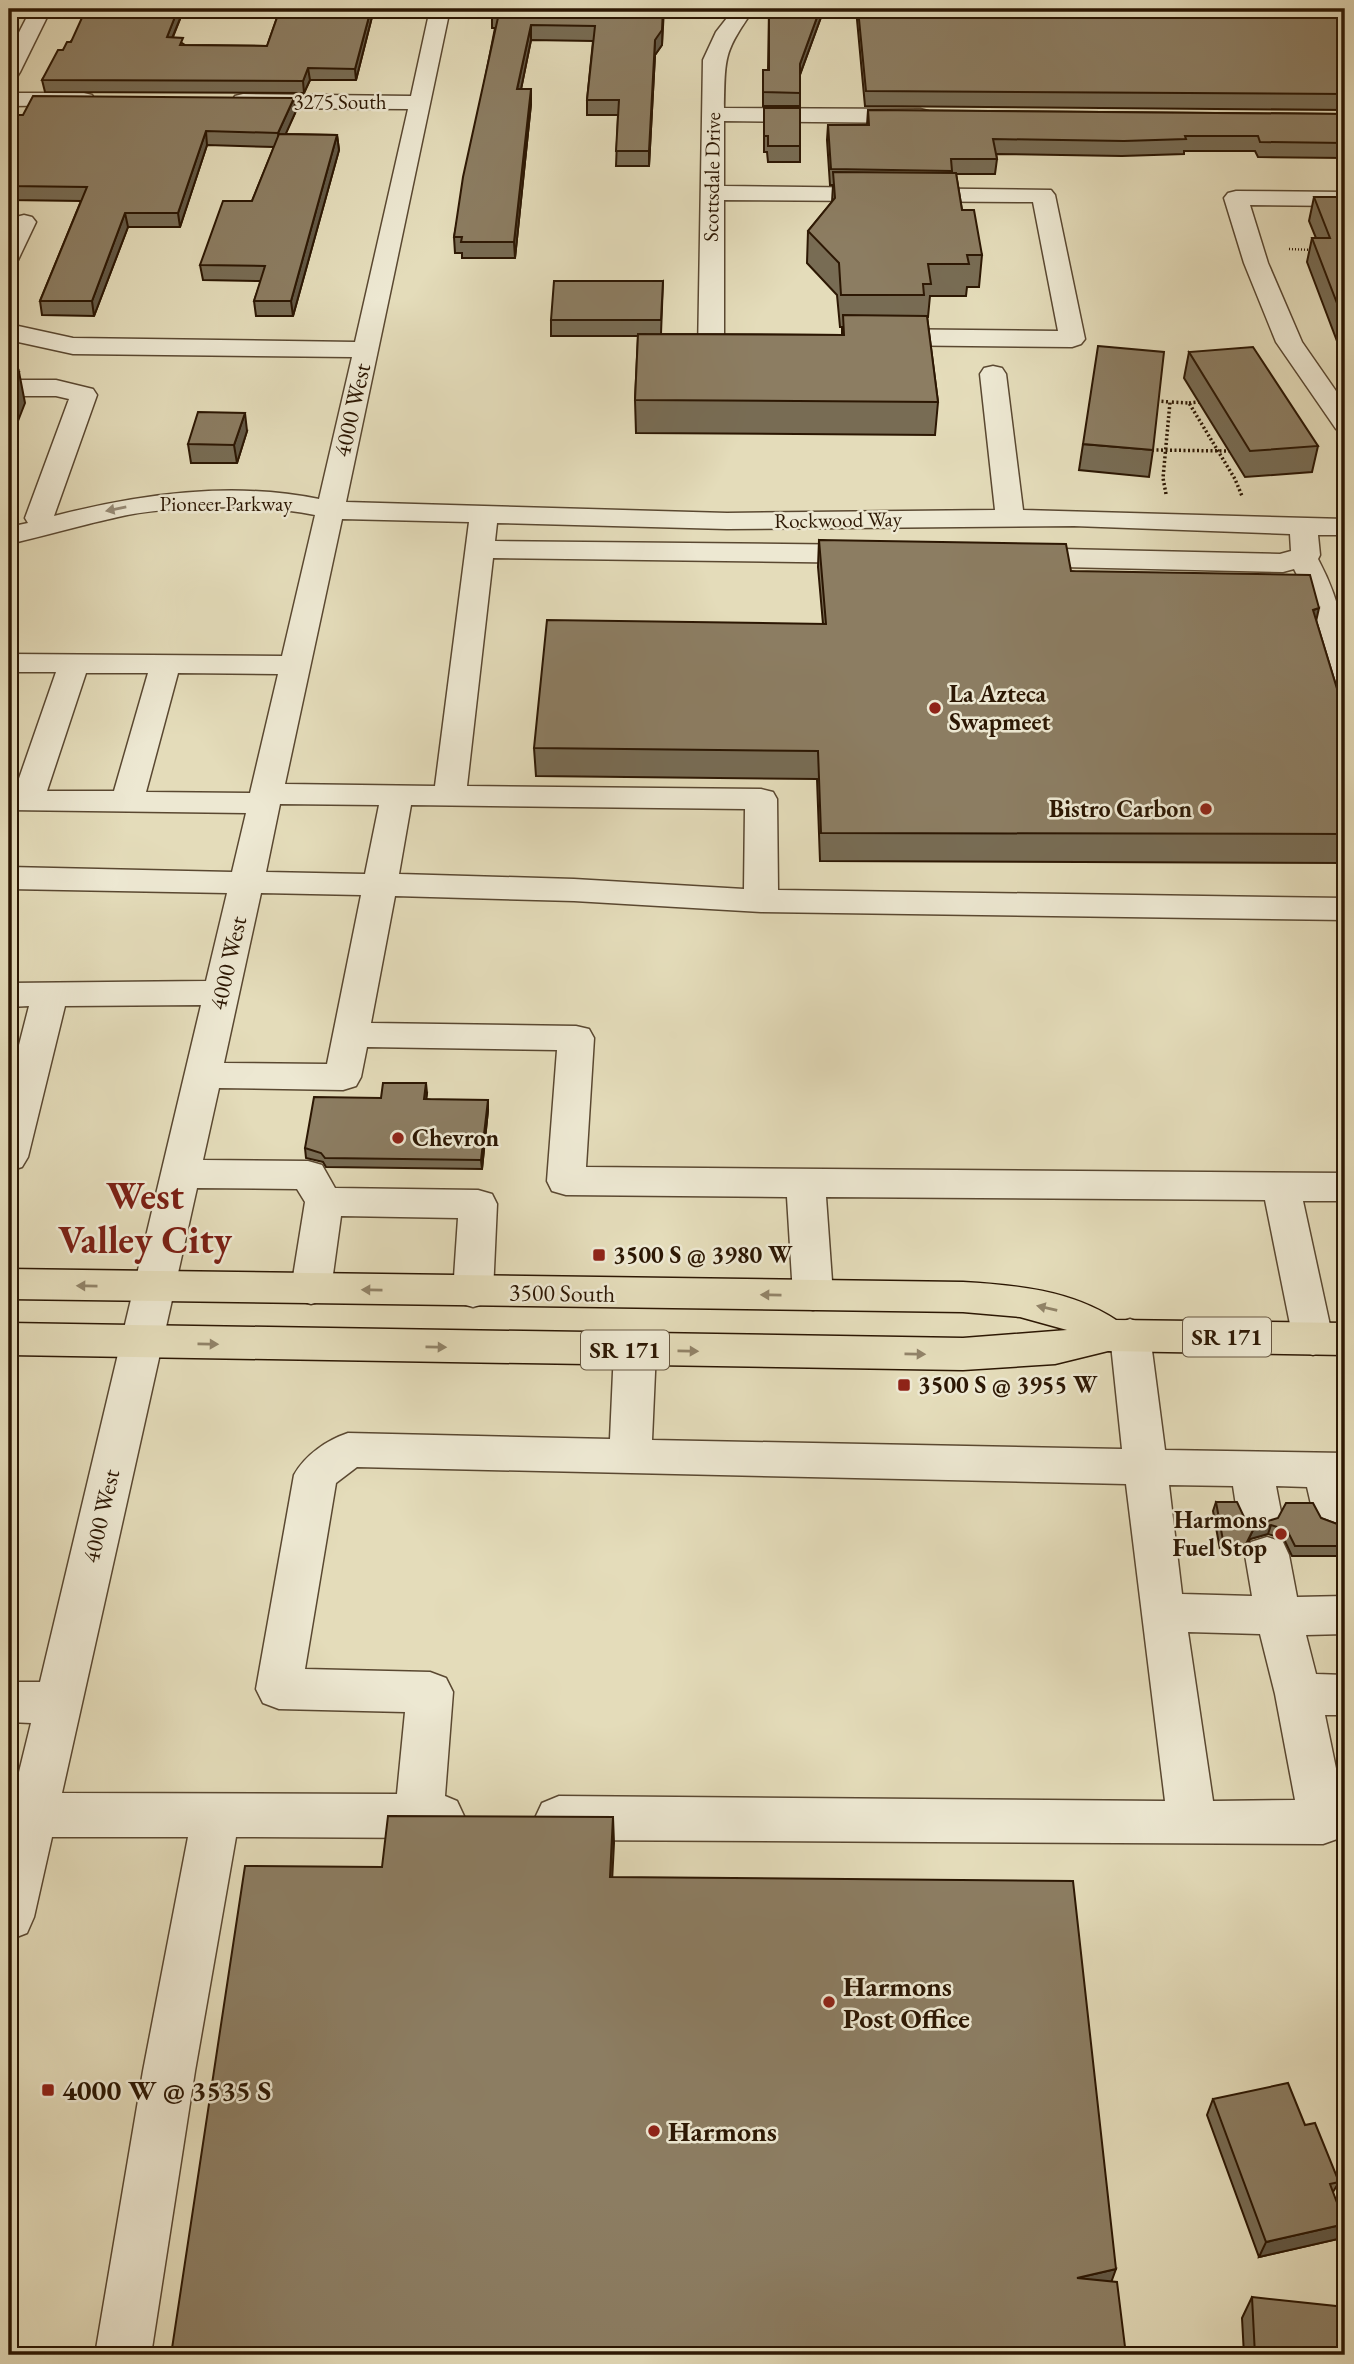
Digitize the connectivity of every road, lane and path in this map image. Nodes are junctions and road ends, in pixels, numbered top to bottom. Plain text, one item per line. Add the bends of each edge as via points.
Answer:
1 (41, 9) edge
2 (440, 9) edge
3 (744, 9) edge
4 (9, 72) edge
5 (9, 100) edge
6 (106, 100) edge
7 (218, 101) edge
8 (419, 103) junction
9 (713, 114) junction
10 (946, 116) edge
11 (712, 193) junction
12 (1345, 199) edge
13 (24, 222) dead end
14 (1289, 249) dead end
15 (1323, 250) edge
16 (9, 255) edge
17 (9, 332) edge
18 (738, 336) edge
19 (850, 337) edge
20 (366, 350) junction
21 (993, 374) dead end
22 (9, 388) edge
23 (1157, 401) edge
24 (1170, 402) junction
25 (1199, 402) edge
26 (1189, 403) junction
27 (1345, 423) edge
28 (1152, 450) edge
29 (1165, 452) junction
30 (1230, 452) edge
31 (1219, 453) junction
32 (1167, 502) dead end
33 (1246, 505) dead end
34 (9, 508) edge
35 (330, 510) junction
36 (484, 514) junction
37 (45, 517) junction
38 (1010, 518) junction
39 (1303, 526) junction
40 (1345, 527) edge
41 (9, 536) edge
42 (480, 549) junction
43 (896, 555) edge
44 (993, 556) edge
45 (9, 557) edge
46 (1302, 557) junction
47 (9, 663) edge
48 (74, 663) junction
49 (166, 663) junction
50 (295, 665) junction
51 (1345, 689) edge
52 (397, 795) junction
53 (450, 796) junction
54 (265, 798) junction
55 (18, 800) edge
56 (127, 801) junction
57 (9, 878) edge
58 (246, 885) junction
59 (379, 886) junction
60 (761, 901) junction
61 (1345, 909) edge
62 (222, 993) junction
63 (50, 994) junction
64 (9, 995) edge
65 (351, 1035) junction
66 (203, 1075) junction
67 (9, 1157) edge
68 (181, 1174) junction
69 (806, 1183) junction
70 (1281, 1186) junction
71 (1345, 1187) edge
72 (324, 1202) junction
73 (9, 1284) edge
74 (155, 1288) junction
75 (311, 1289) junction
76 (473, 1292) junction
77 (813, 1296) junction
78 (1119, 1335) junction
79 (9, 1339) edge
80 (1329, 1339) edge
81 (140, 1343) junction
82 (635, 1350) junction
83 (630, 1457) junction
84 (1148, 1468) junction
85 (1252, 1469) junction
86 (1335, 1470) edge
87 (1259, 1512) dead end
88 (1335, 1513) dead end
89 (1267, 1555) dead end
90 (1162, 1612) junction
91 (1345, 1615) edge
92 (1278, 1616) junction
93 (1298, 1694) junction
94 (1345, 1695) edge
95 (9, 1702) edge
96 (57, 1703) junction
97 (216, 1815) junction
98 (419, 1816) junction
99 (1192, 1824) junction
100 (21, 1838) edge
101 (9, 1916) edge
102 (123, 2355) edge

1 - 4 street
2 - 8 street, 4000 West
3 - 9 street, Scottsdale Drive via 716,51
5 - 6 street
7 - 8 street, 3275 South
8 - 20 street, 4000 West
9 - 10 street
9 - 11 street, Scottsdale Drive
11 - 18 street, Scottsdale Drive via 711,345
11 - 19 street via 1043,195 1072,339
12 - 27 street via 1236,198 1256,263 1289,342
13 - 16 street
14 - 15 path
17 - 20 street via 73,346
20 - 35 street, 4000 West
21 - 38 street
22 - 37 street via 69,389 84,395
23 - 24 path
24 - 26 path
24 - 29 path
25 - 26 path
26 - 31 path
28 - 29 path
29 - 31 path
29 - 32 path
30 - 31 path
31 - 33 path
34 - 37 street
35 - 36 street, Rockwood Way
35 -> 37 street, Pioneer Parkway via 282,500 182,501
35 - 45 street, Pioneer Parkway via 270,522 132,526
35 - 50 street, 4000 West
36 - 38 street, Rockwood Way via 727,521
36 - 42 street
37 - 41 street, Pioneer Parkway
38 - 39 street, Rockwood Way
39 - 40 street, Rockwood Way
39 - 46 street via 1306,555
42 - 43 street
42 - 53 street
44 - 46 street via 1283,563
46 - 51 street via 1318,587
47 - 48 street
48 - 49 street
48 - 55 street
49 - 50 street
49 - 56 street
50 - 54 street, 4000 West
52 - 53 street
52 - 54 street
52 - 59 street
53 - 60 street via 761,799
54 - 56 street
54 - 58 street, 4000 West
55 - 56 street
57 - 58 street
58 - 59 street
58 - 62 street, 4000 West
59 - 60 street via 663,893
59 - 65 street
60 - 61 street
62 - 63 street
62 - 66 street, 4000 West
63 - 64 street
63 - 67 street
65 - 66 street via 343,1077
65 - 69 street via 576,1038 566,1181
66 - 68 street, 4000 West
68 - 72 street via 308,1175
68 - 74 street, 4000 West
69 - 70 street
69 - 77 street
70 - 71 street
70 - 80 street
72 - 75 street
72 - 76 street via 478,1204
74 -> 73 main road, 3500 South / SR 171
74 - 75 main road, 3500 South / SR 171
74 - 81 street, 4000 West
76 -> 75 main road, 3500 South / SR 171
77 -> 76 main road, 3500 South / SR 171
78 -> 77 main road, 3500 South / SR 171 via 1056,1310 1005,1300
78 - 80 main road, 3500 South / SR 171
82 -> 78 main road, 3500 South / SR 171 via 963,1354 1045,1349
78 - 84 street
79 - 81 main road, 3500 South / SR 171
81 -> 82 main road, 3500 South / SR 171
81 - 96 street, 4000 West
82 - 83 street
83 - 84 street
83 - 98 street via 348,1450 316,1475 279,1689 430,1692
84 - 85 street
84 - 90 street
85 - 86 street
85 - 87 street
86 - 88 street
89 - 92 street
90 - 92 street
90 - 99 street
91 - 92 street
92 - 93 street
93 - 94 street
93 - 99 street via 1323,1822
95 - 96 street
96 - 100 street, 4000 West
97 - 98 street
97 - 100 street
97 - 102 street
98 - 99 street
100 - 101 street, 4000 West

